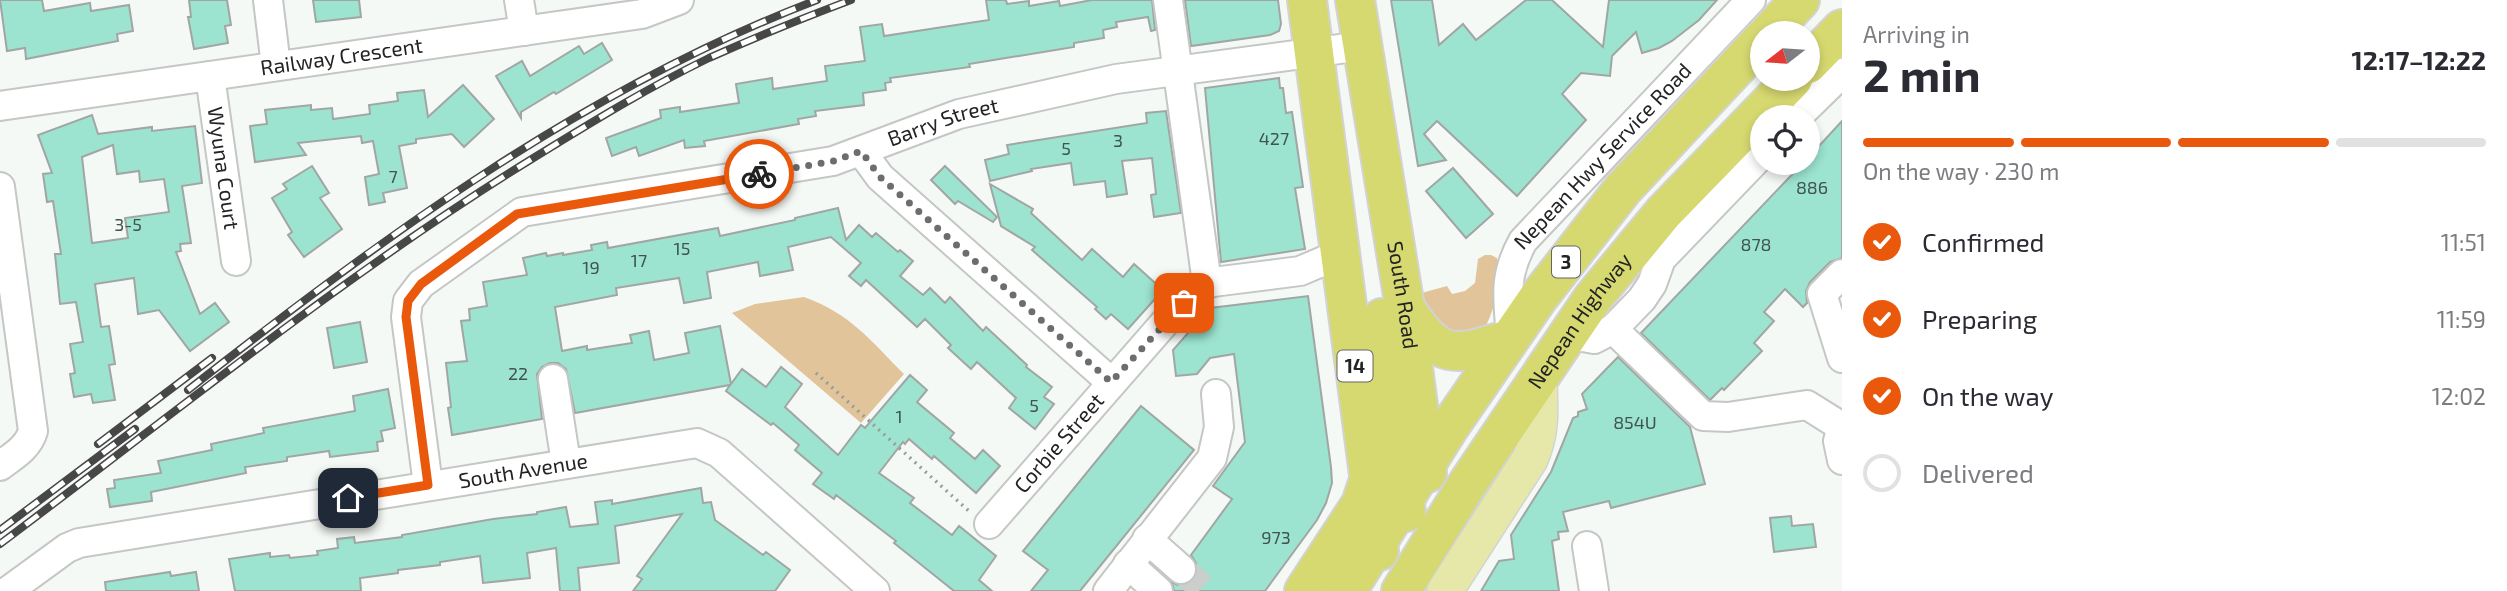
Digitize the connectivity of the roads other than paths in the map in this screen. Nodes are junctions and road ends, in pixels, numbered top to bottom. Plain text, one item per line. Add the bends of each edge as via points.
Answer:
1 (268, 0) edge
2 (519, 0) edge
3 (678, 0) edge
4 (1168, 0) edge
5 (1307, 0) edge
6 (1355, 0) edge
7 (1751, 0) edge
8 (1800, 0) edge
9 (1780, 21) edge
10 (1842, 29) edge
11 (524, 31) junction
12 (1707, 45) junction
13 (1362, 46) junction
14 (1314, 52) junction
15 (1820, 52) edge
16 (1750, 53) edge
17 (276, 66) junction
18 (1178, 69) junction
19 (1842, 73) edge
20 (210, 76) junction
21 (1715, 91) junction
22 (1782, 91) edge
23 (1809, 105) edge
24 (0, 106) edge
25 (861, 151) junction
26 (1750, 166) edge
27 (0, 187) edge
28 (1387, 207) junction
29 (1340, 254) junction
30 (236, 261) dead end
31 (1842, 274) edge
32 (1198, 289) junction
33 (1405, 308) junction
34 (1613, 329) junction
35 (1567, 334) junction
36 (1510, 338) junction
37 (1842, 358) edge
38 (553, 379) dead end
39 (1539, 381) junction
40 (1111, 382) junction
41 (1216, 394) dead end
42 (1842, 427) edge
43 (1842, 460) edge
44 (566, 463) junction
45 (1426, 465) junction
46 (0, 466) edge
47 (1370, 477) junction
48 (428, 485) junction
49 (1404, 499) junction
50 (989, 524) road end
51 (1436, 534) junction
52 (1147, 540) junction
53 (1377, 542) junction
54 (1587, 545) dead end
55 (1128, 564) junction
56 (1181, 569) tunnel mouth
57 (1417, 588) edge
58 (8, 591) edge
59 (875, 591) edge
60 (1108, 591) edge
61 (1157, 591) tunnel mouth
62 (1304, 591) edge
63 (1348, 591) edge
64 (1594, 591) edge

1 - 17 street
2 - 11 street
3 - 11 street, Railway Crescent via 642,14
4 - 18 street
5 - 14 highway, 14
6 - 13 highway, South Road
7 - 12 street, Nepean Hwy Service Road
8 - 9 highway
10 - 15 highway
11 - 17 street, Railway Crescent
12 - 21 street
12 - 36 street, Nepean Hwy Service Road via 1523,241 1507,281
13 - 14 street, Barry Street
13 - 28 highway, South Road
14 - 18 street, Barry Street
14 - 29 highway, 14
16 - 21 highway, 3
17 - 20 street, Railway Crescent
18 - 25 street, Barry Street via 959,114
18 - 32 street
19 - 23 street
20 - 24 street, Railway Crescent
20 - 30 street, Wyuna Court
21 - 36 highway, 3 via 1623,189
22 - 35 highway, Nepean Highway / 3 via 1656,222
25 - 40 street via 880,177
25 - 48 street, Barry Street via 834,161 522,212 421,284 408,301 406,317
26 - 34 street via 1661,260 1642,299
27 - 46 street via 33,431 29,442
28 - 33 highway, South Road
28 - 49 highway via 1383,326
29 - 32 street via 1300,271
29 - 47 highway, 14
31 - 37 street via 1822,294
32 - 40 street, Corbie Street
33 - 36 highway via 1426,337 1455,352
33 - 45 highway, South Road
34 - 35 street via 1594,339
34 - 42 street via 1703,416 1728,417 1807,405
35 - 39 highway, Nepean Highway / 3
36 - 45 highway, 3
38 - 44 street
39 - 51 highway, Nepean Highway / 3
39 - 57 main road via 1541,424 1530,459
40 - 50 street, Corbie Street
41 - 52 street via 1219,427 1212,458
42 - 43 street via 1838,441
44 - 48 street, South Avenue
44 - 59 street, South Avenue via 689,443 705,445
45 - 49 highway, 3
45 - 51 highway, South Road
47 - 53 highway, 14
47 - 62 highway via 1361,504
48 - 58 street, South Avenue via 79,543
49 - 53 highway, 3
49 - 57 highway
51 - 57 highway, Nepean Highway / 3
52 - 55 street
52 - 56 street
53 - 57 highway, 14
53 - 63 highway, 3
54 - 64 street
55 - 60 street
55 - 61 street

